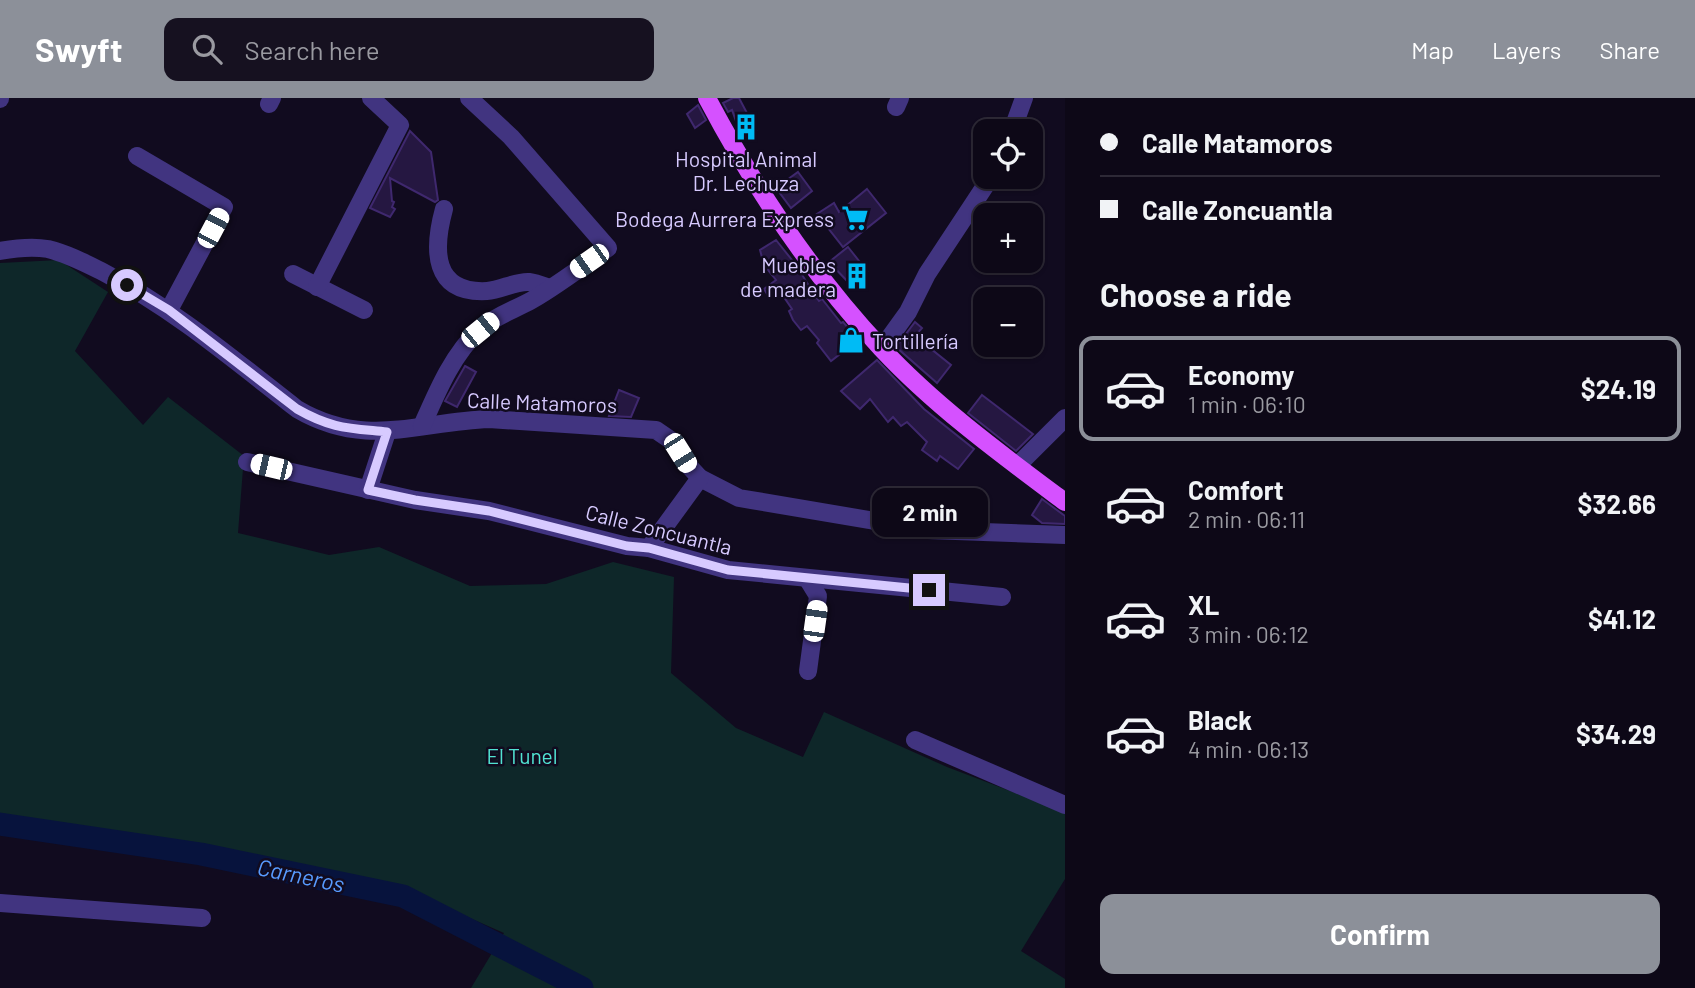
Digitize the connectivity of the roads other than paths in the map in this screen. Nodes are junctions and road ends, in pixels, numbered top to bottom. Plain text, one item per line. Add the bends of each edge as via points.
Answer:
1 (371, 98) edge
2 (469, 98) edge
3 (707, 98) edge
4 (1024, 98) edge
5 (1016, 119) edge
6 (137, 156) dead end
7 (983, 189) edge
8 (444, 209) dead end
9 (0, 251) edge
10 (293, 274) dead end
11 (317, 287) junction
12 (551, 288) junction
13 (169, 310) junction
14 (364, 310) dead end
15 (881, 348) junction
16 (1065, 418) edge
17 (422, 426) junction
18 (387, 432) junction
19 (247, 462) dead end
20 (1017, 466) junction
21 (700, 478) junction
22 (368, 490) junction
23 (1065, 502) edge
24 (1065, 536) edge
25 (649, 548) junction
26 (807, 578) junction
27 (1002, 597) dead end
28 (808, 671) dead end
29 (915, 740) dead end
30 (1065, 805) edge
31 (0, 903) edge
32 (202, 918) dead end

1 - 11 street via 400,125
2 - 12 street via 512,137 608,248
3 - 15 main road via 770,204 827,284
4 - 5 street
6 - 13 street via 223,207
7 - 15 street
8 - 12 street via 436,254 442,271 454,283 469,290 489,291 528,281
9 - 13 street, Calle Matamoros via 20,247 70,256
10 - 11 street
11 - 14 street
12 - 17 street via 494,318 473,337 446,375
13 - 18 street, Calle Matamoros via 317,421 337,428
15 - 20 main road
16 - 20 street
17 - 18 street, Calle Matamoros
17 - 21 street, Calle Matamoros via 489,419 656,430 673,441
18 - 22 street
19 - 22 street, Calle Zoncuantla
20 - 23 main road
21 - 24 street, Calle Matamoros via 739,498 928,530
21 - 25 street
22 - 25 street, Calle Zoncuantla via 489,511
25 - 26 street, Calle Zoncuantla via 728,570
26 - 27 street, Calle Zoncuantla
26 - 28 street via 818,596
29 - 30 street
31 - 32 street

